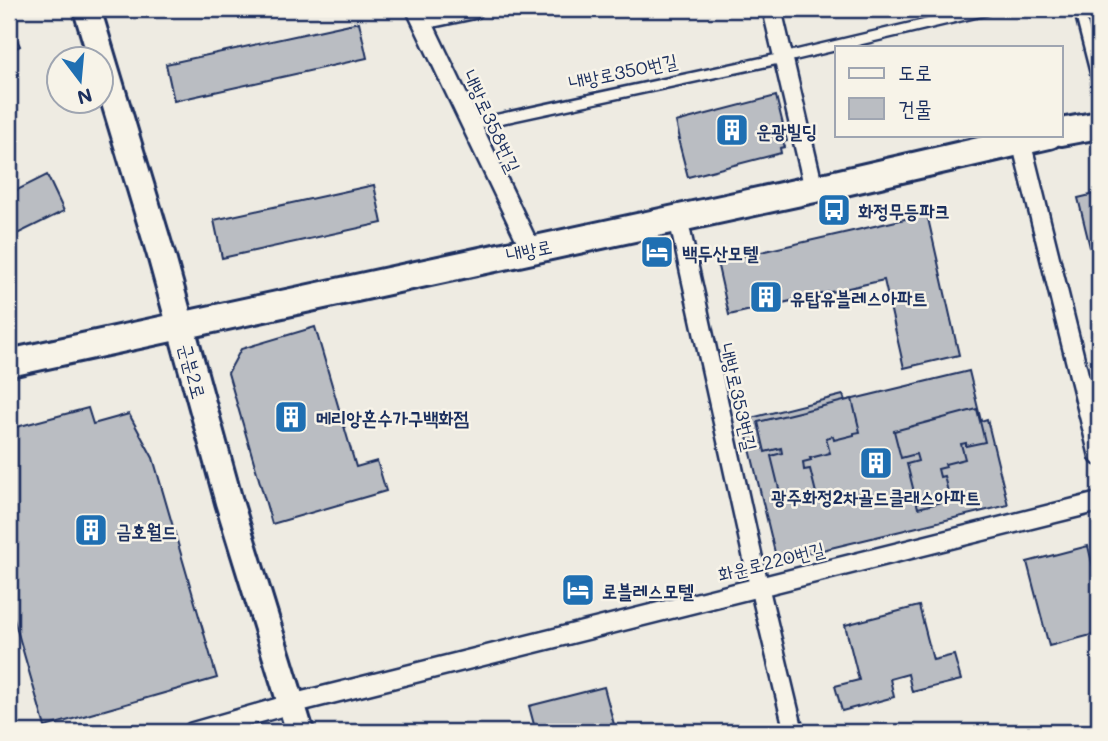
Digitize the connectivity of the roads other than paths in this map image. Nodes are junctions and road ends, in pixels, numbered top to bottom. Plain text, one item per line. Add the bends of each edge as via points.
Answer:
1 (87, 9) edge
2 (474, 9) edge
3 (772, 9) edge
4 (986, 9) edge
5 (1079, 9) edge
6 (419, 15) edge
7 (783, 58) junction
8 (1099, 87) edge
9 (471, 125) junction
10 (1099, 125) edge
11 (1062, 132) edge
12 (1044, 136) edge
13 (1021, 141) junction
14 (814, 189) junction
15 (678, 218) junction
16 (531, 250) junction
17 (181, 326) junction
18 (9, 363) edge
19 (1099, 456) edge
20 (1099, 502) edge
21 (760, 586) junction
22 (291, 704) junction
23 (193, 732) edge
24 (300, 732) edge
25 (794, 732) edge

1 - 17 street, 군분2로
2 - 6 street
3 - 7 street
4 - 7 lane, 내방로350번길
5 - 8 lane
6 - 9 street, 내방로358번길
7 - 9 lane, 내방로350번길
7 - 14 street
9 - 16 street, 내방로358번길
10 - 11 street
12 - 13 street, 내방로
13 - 14 street, 내방로
13 - 19 street
14 - 15 street, 내방로
15 - 16 street, 내방로
15 - 21 street, 내방로353번길
16 - 17 street, 내방로
17 - 18 street, 내방로
17 - 22 street, 군분2로
20 - 21 street, 화운로220번길
21 - 22 street, 화운로220번길
21 - 25 street, 내방로353번길
22 - 23 street, 화운로220번길
22 - 24 street, 군분2로

